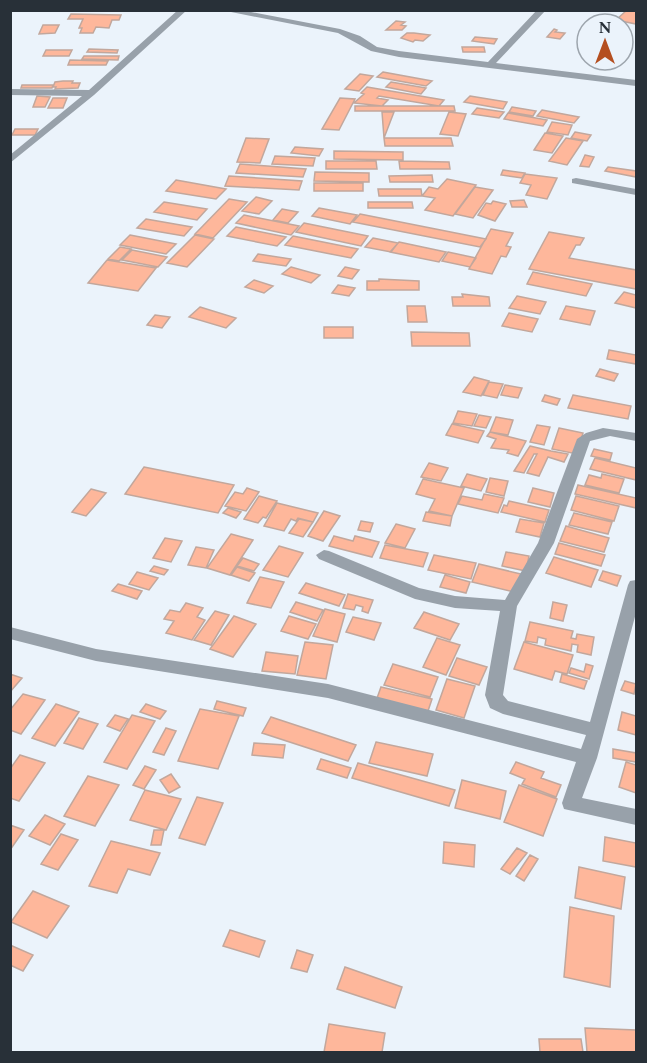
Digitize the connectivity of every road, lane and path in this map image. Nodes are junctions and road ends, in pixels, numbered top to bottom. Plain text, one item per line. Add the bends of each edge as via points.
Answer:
1 (183, 10) edge
2 (225, 10) edge
3 (542, 10) edge
4 (491, 64) junction
5 (636, 83) edge
6 (10, 92) edge
7 (91, 93) junction
8 (10, 160) edge
9 (576, 181) dead end
10 (636, 192) edge
11 (636, 437) edge
12 (324, 555) dead end
13 (636, 585) edge
14 (509, 606) junction
15 (10, 633) edge
16 (596, 731) junction
17 (588, 758) junction
18 (636, 817) edge

1 - 7 street
2 - 4 street via 340,31 374,49
3 - 4 street
4 - 5 street
6 - 7 street
7 - 8 street
9 - 10 street
11 - 14 street via 606,431 584,440 546,543
12 - 14 street via 415,593 455,602
13 - 16 street
14 - 16 street via 494,695 496,703
15 - 17 street via 96,655 328,691
16 - 17 street
17 - 18 street via 571,803

